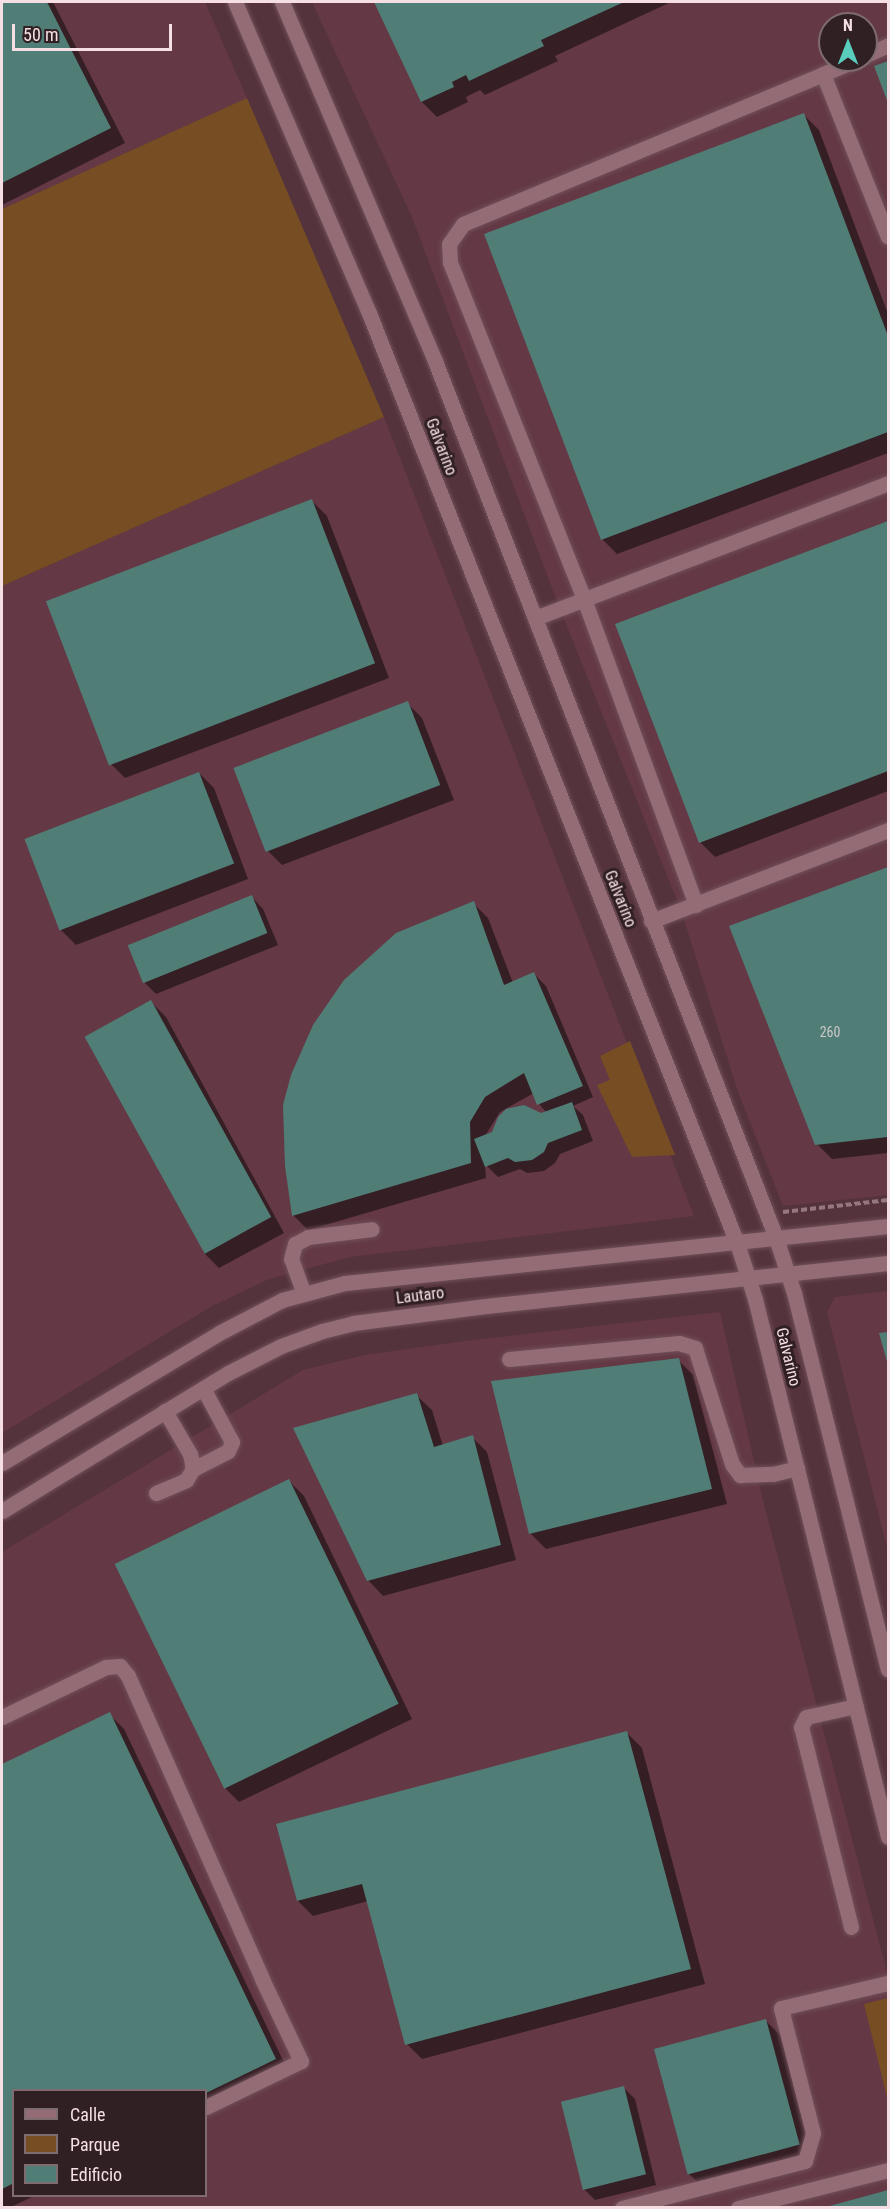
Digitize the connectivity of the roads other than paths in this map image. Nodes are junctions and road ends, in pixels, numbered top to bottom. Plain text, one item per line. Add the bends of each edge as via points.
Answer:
1 (235, 2) edge
2 (282, 2) edge
3 (829, 72) edge
4 (824, 74) junction
5 (888, 237) edge
6 (888, 483) edge
7 (584, 599) junction
8 (535, 618) junction
9 (888, 830) edge
10 (696, 905) junction
11 (651, 921) junction
12 (888, 1226) edge
13 (372, 1229) dead end
14 (776, 1238) junction
15 (737, 1243) junction
16 (888, 1263) edge
17 (787, 1274) junction
18 (750, 1279) junction
19 (304, 1294) junction
20 (509, 1359) dead end
21 (202, 1388) junction
22 (165, 1411) junction
23 (2, 1463) edge
24 (797, 1468) junction
25 (193, 1469) junction
26 (156, 1492) dead end
27 (2, 1510) edge
28 (883, 1621) edge
29 (888, 1669) edge
30 (856, 1706) junction
31 (2, 1717) edge
32 (888, 1837) edge
33 (850, 1927) dead end
34 (888, 1983) edge
35 (207, 2107) edge
36 (888, 2170) edge
37 (622, 2208) edge
38 (738, 2208) edge

1 - 15 street, Galvarino via 369,313
2 - 8 street, Galvarino via 435,361
3 - 4 street
4 - 5 street
4 - 7 street via 463,224 449,244 450,262
6 - 7 street
7 - 8 street
7 - 10 street
8 - 11 street, Galvarino
9 - 10 street
10 - 11 street
11 - 14 street, Galvarino
12 - 14 street, Lautaro
13 - 19 street via 308,1236 295,1244 291,1259
14 - 15 street, Lautaro
14 - 17 street, Galvarino
15 - 18 street, Galvarino
15 - 19 street, Lautaro via 345,1283
16 - 17 street, Lautaro
17 - 18 street, Lautaro
17 - 28 street, Galvarino
18 - 21 street, Lautaro via 353,1323 281,1346
18 - 24 street, Galvarino
19 - 23 street, Lautaro via 282,1300 219,1333
20 - 24 street via 679,1342 695,1348 732,1464 740,1475 773,1474
21 - 22 street, Lautaro
21 - 25 street via 232,1442 228,1451
22 - 25 street via 190,1454
22 - 27 street, Lautaro
24 - 30 street, Galvarino
25 - 26 street via 186,1480
28 - 29 street, Galvarino
30 - 32 street, Galvarino
30 - 33 street via 806,1717 801,1727
31 - 35 street via 106,1667 120,1666 128,1676 301,2061
34 - 37 street via 781,2008 813,2133 805,2161
36 - 38 street

